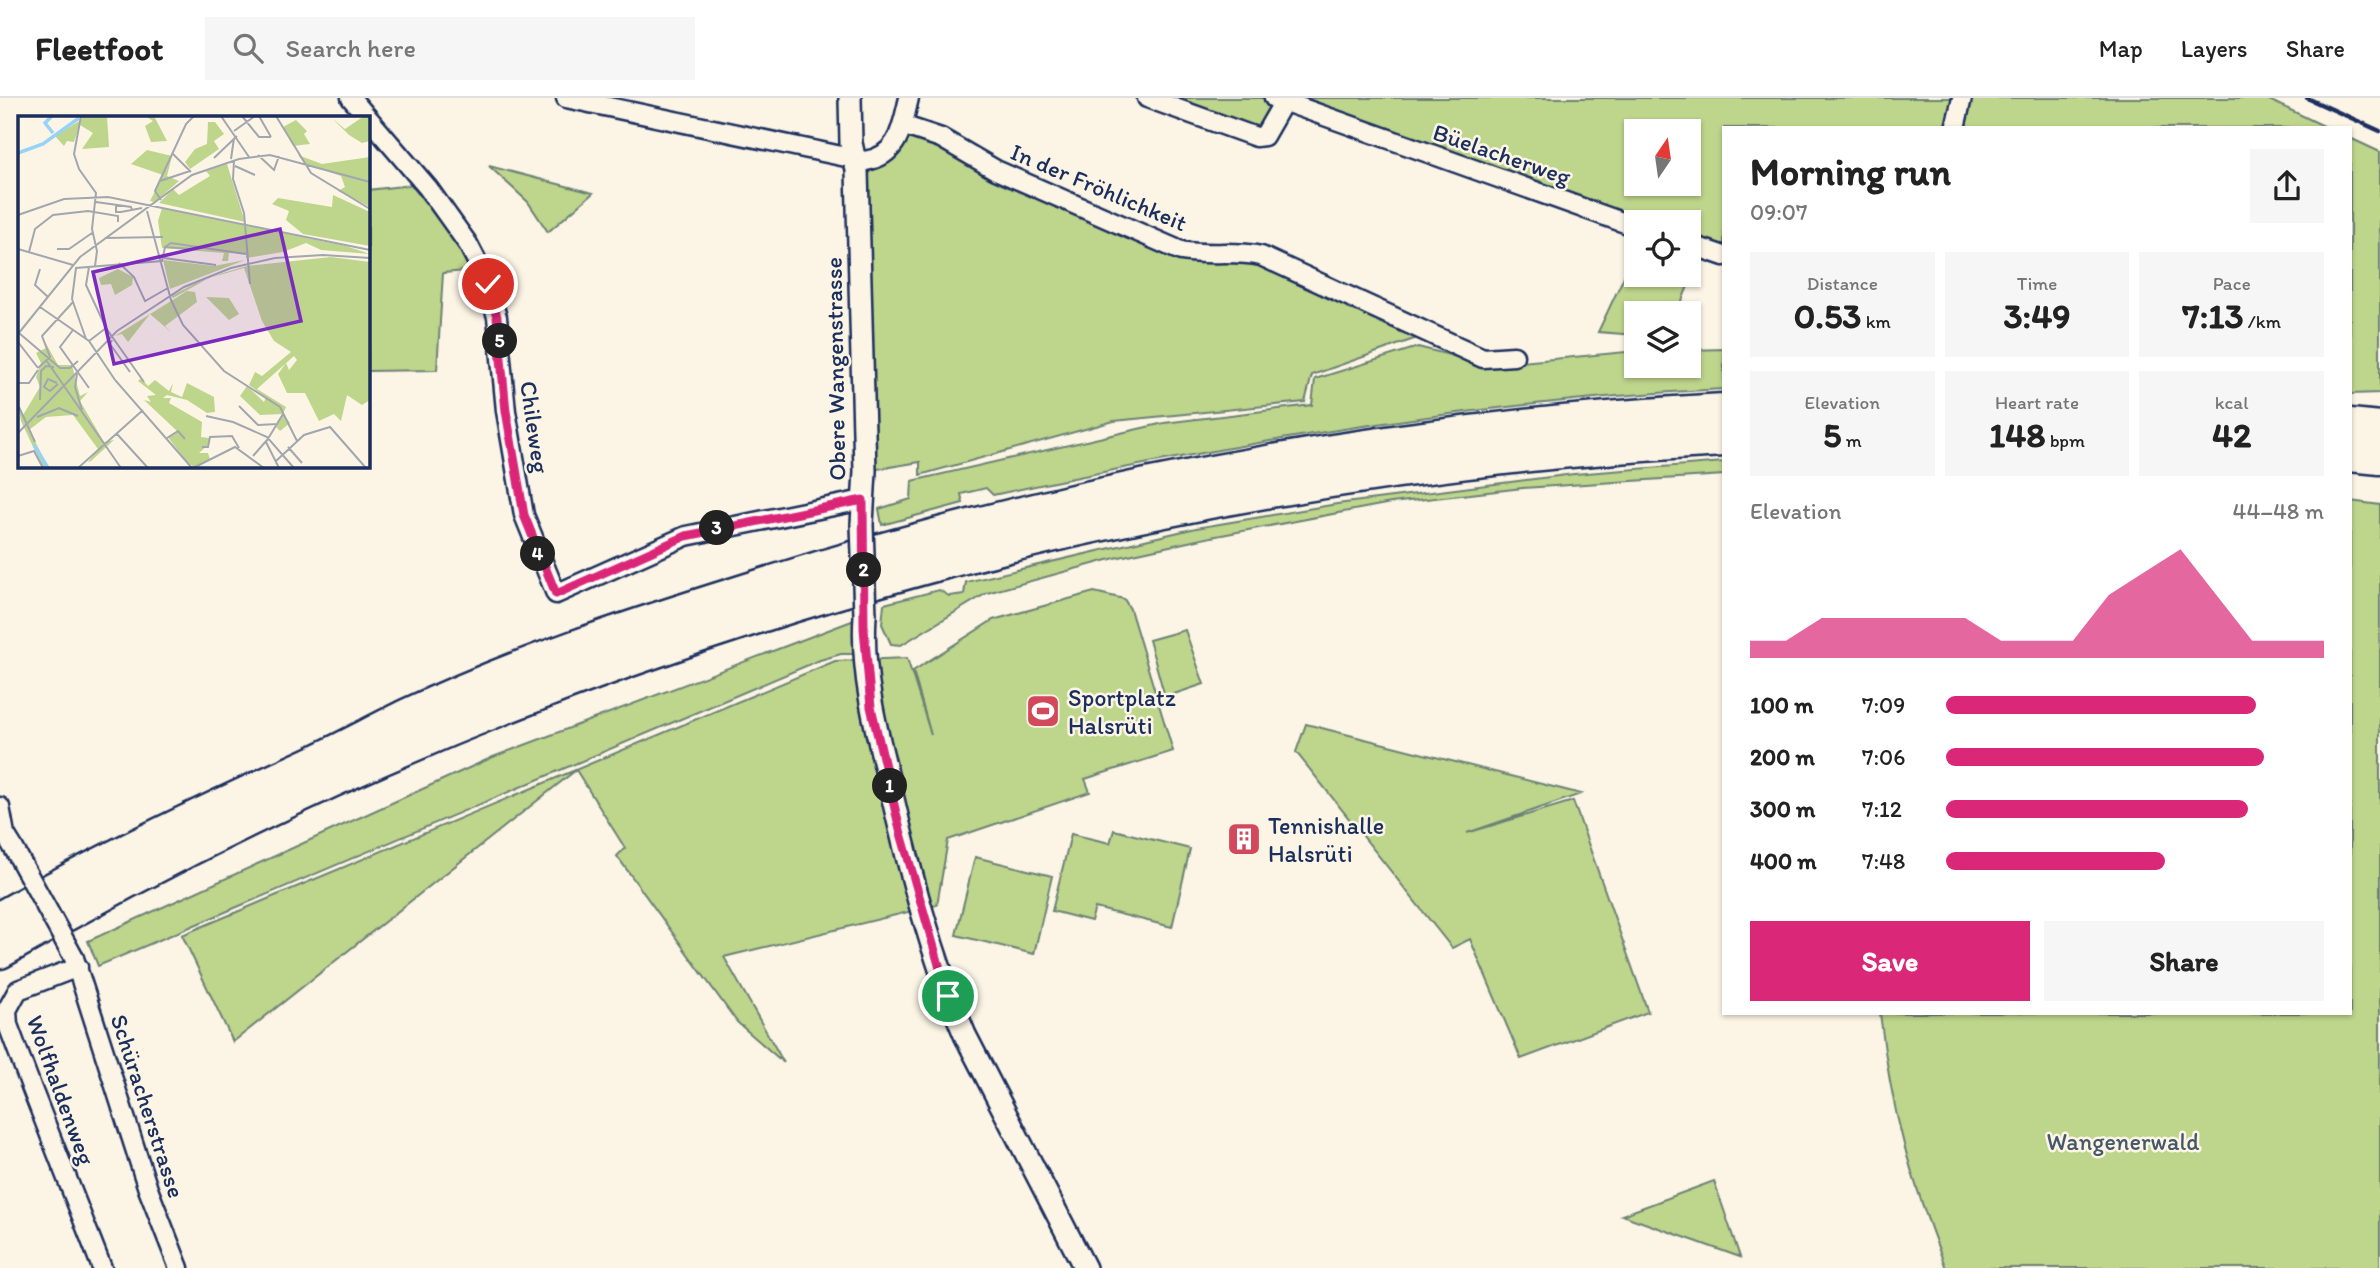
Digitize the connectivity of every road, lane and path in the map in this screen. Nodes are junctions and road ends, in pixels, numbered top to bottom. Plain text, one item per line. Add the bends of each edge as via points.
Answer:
1 (351, 98) edge
2 (566, 98) edge
3 (850, 98) edge
4 (909, 98) edge
5 (1147, 98) edge
6 (1962, 98) edge
7 (1279, 101) edge
8 (366, 116) edge
9 (369, 119) edge
10 (902, 125) junction
11 (1955, 126) edge
12 (854, 158) junction
13 (1624, 223) edge
14 (1701, 248) edge
15 (1722, 255) edge
16 (1514, 356) dead end
17 (2380, 406) edge
18 (2352, 409) edge
19 (1722, 410) edge
20 (2352, 425) edge
21 (2380, 428) edge
22 (1722, 440) edge
23 (2352, 455) edge
24 (2380, 458) edge
25 (863, 500) junction
26 (408, 715) junction
27 (0, 815) edge
28 (0, 899) edge
29 (0, 918) edge
30 (0, 952) edge
31 (76, 962) junction
32 (102, 1268) edge
33 (179, 1268) edge
34 (1085, 1268) edge

1 - 8 street, Chileweg
2 - 12 street
3 - 12 street, Obere Wangenstrasse
4 - 10 street
5 - 7 street via 1256,137 1264,136
6 - 11 street
7 - 13 street, Büelacherweg
9 - 25 street, Chileweg via 464,237 485,277 497,317 506,411 524,515 556,594 686,536
10 - 12 street via 897,142 885,155 869,161
10 - 16 street, In der Fröhlichkeit via 941,138 996,170 1181,251 1261,256 1483,358
12 - 25 street, Obere Wangenstrasse
14 - 15 street
17 - 18 highway
19 - 26 highway via 1542,424 1370,445 1055,505 900,544 708,602 557,655
20 - 21 highway
22 - 30 highway via 1531,455 1295,487 1062,534 832,594 630,660 420,742 203,842
23 - 24 highway
25 - 34 street, Obere Wangenstrasse, bridge via 871,707 900,830 948,996
26 - 28 highway via 328,742 169,814
26 - 29 highway via 174,827
27 - 31 street, Schüracherstrasse, bridge
31 - 32 street, Wolfhaldenweg via 18,990 7,1010 8,1025
31 - 33 street, Schüracherstrasse via 148,1189

